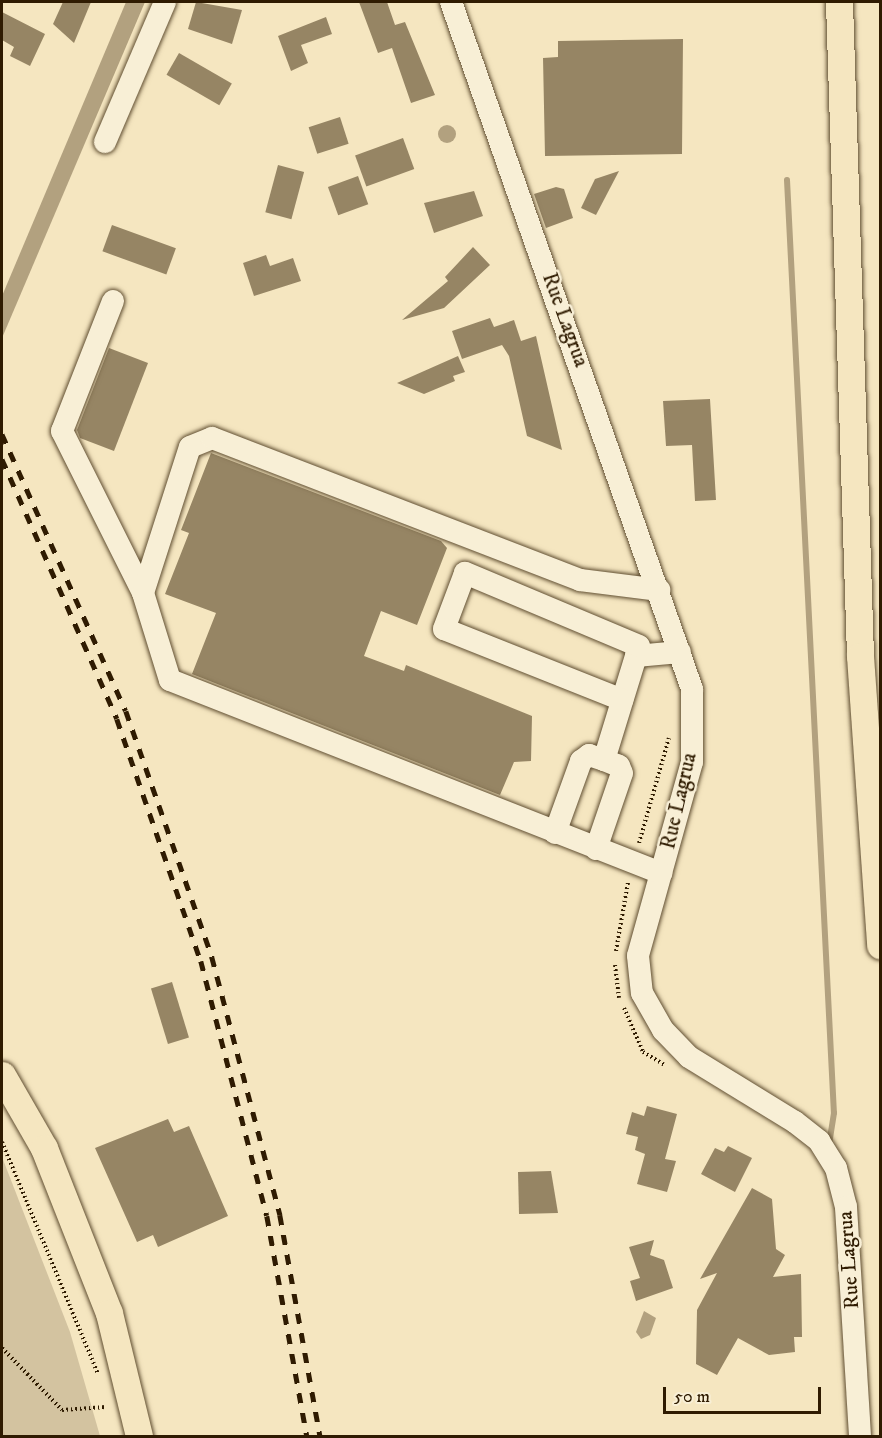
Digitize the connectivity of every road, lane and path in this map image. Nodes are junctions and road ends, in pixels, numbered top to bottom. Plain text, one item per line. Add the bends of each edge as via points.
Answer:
1 (165, 2) edge
2 (451, 2) edge
3 (839, 4) edge
4 (105, 142) dead end
5 (113, 301) dead end
6 (658, 590) junction
7 (143, 593) junction
8 (680, 652) junction
9 (636, 656) junction
10 (622, 700) junction
11 (670, 729) dead end
12 (604, 760) junction
13 (555, 833) junction
14 (596, 849) junction
15 (633, 863) junction
16 (661, 873) junction
17 (880, 945) edge
18 (670, 1068) dead end
19 (2, 1075) edge
20 (2, 1142) edge
21 (2, 1347) edge
22 (100, 1379) dead end
23 (104, 1398) dead end
24 (106, 1407) junction
25 (108, 1417) dead end
26 (139, 1437) edge
27 (860, 1437) edge

1 - 4 street
2 - 6 street, Rue Lagrua
3 - 17 main road via 860,656
5 - 7 street via 62,431
6 - 7 street via 580,580 212,438 190,447
6 - 8 street, Rue Lagrua
7 - 13 street via 166,675 177,687
8 - 9 street
8 - 16 street, Rue Lagrua via 692,689 692,762
9 - 10 street
9 - 10 street via 637,641 473,574 462,578 444,624 450,633
10 - 12 street
11 - 15 path
12 - 13 street via 589,755 581,761
12 - 14 street via 619,766 622,773
13 - 14 street
14 - 15 street
15 - 16 street
15 - 18 path via 616,925 615,988 643,1052
16 - 27 street, Rue Lagrua via 638,956 642,993 653,1017 689,1057 819,1141 836,1168 846,1207
19 - 26 main road via 44,1148 109,1313
20 - 22 path
21 - 24 path via 62,1410
23 - 24 path
24 - 25 path

